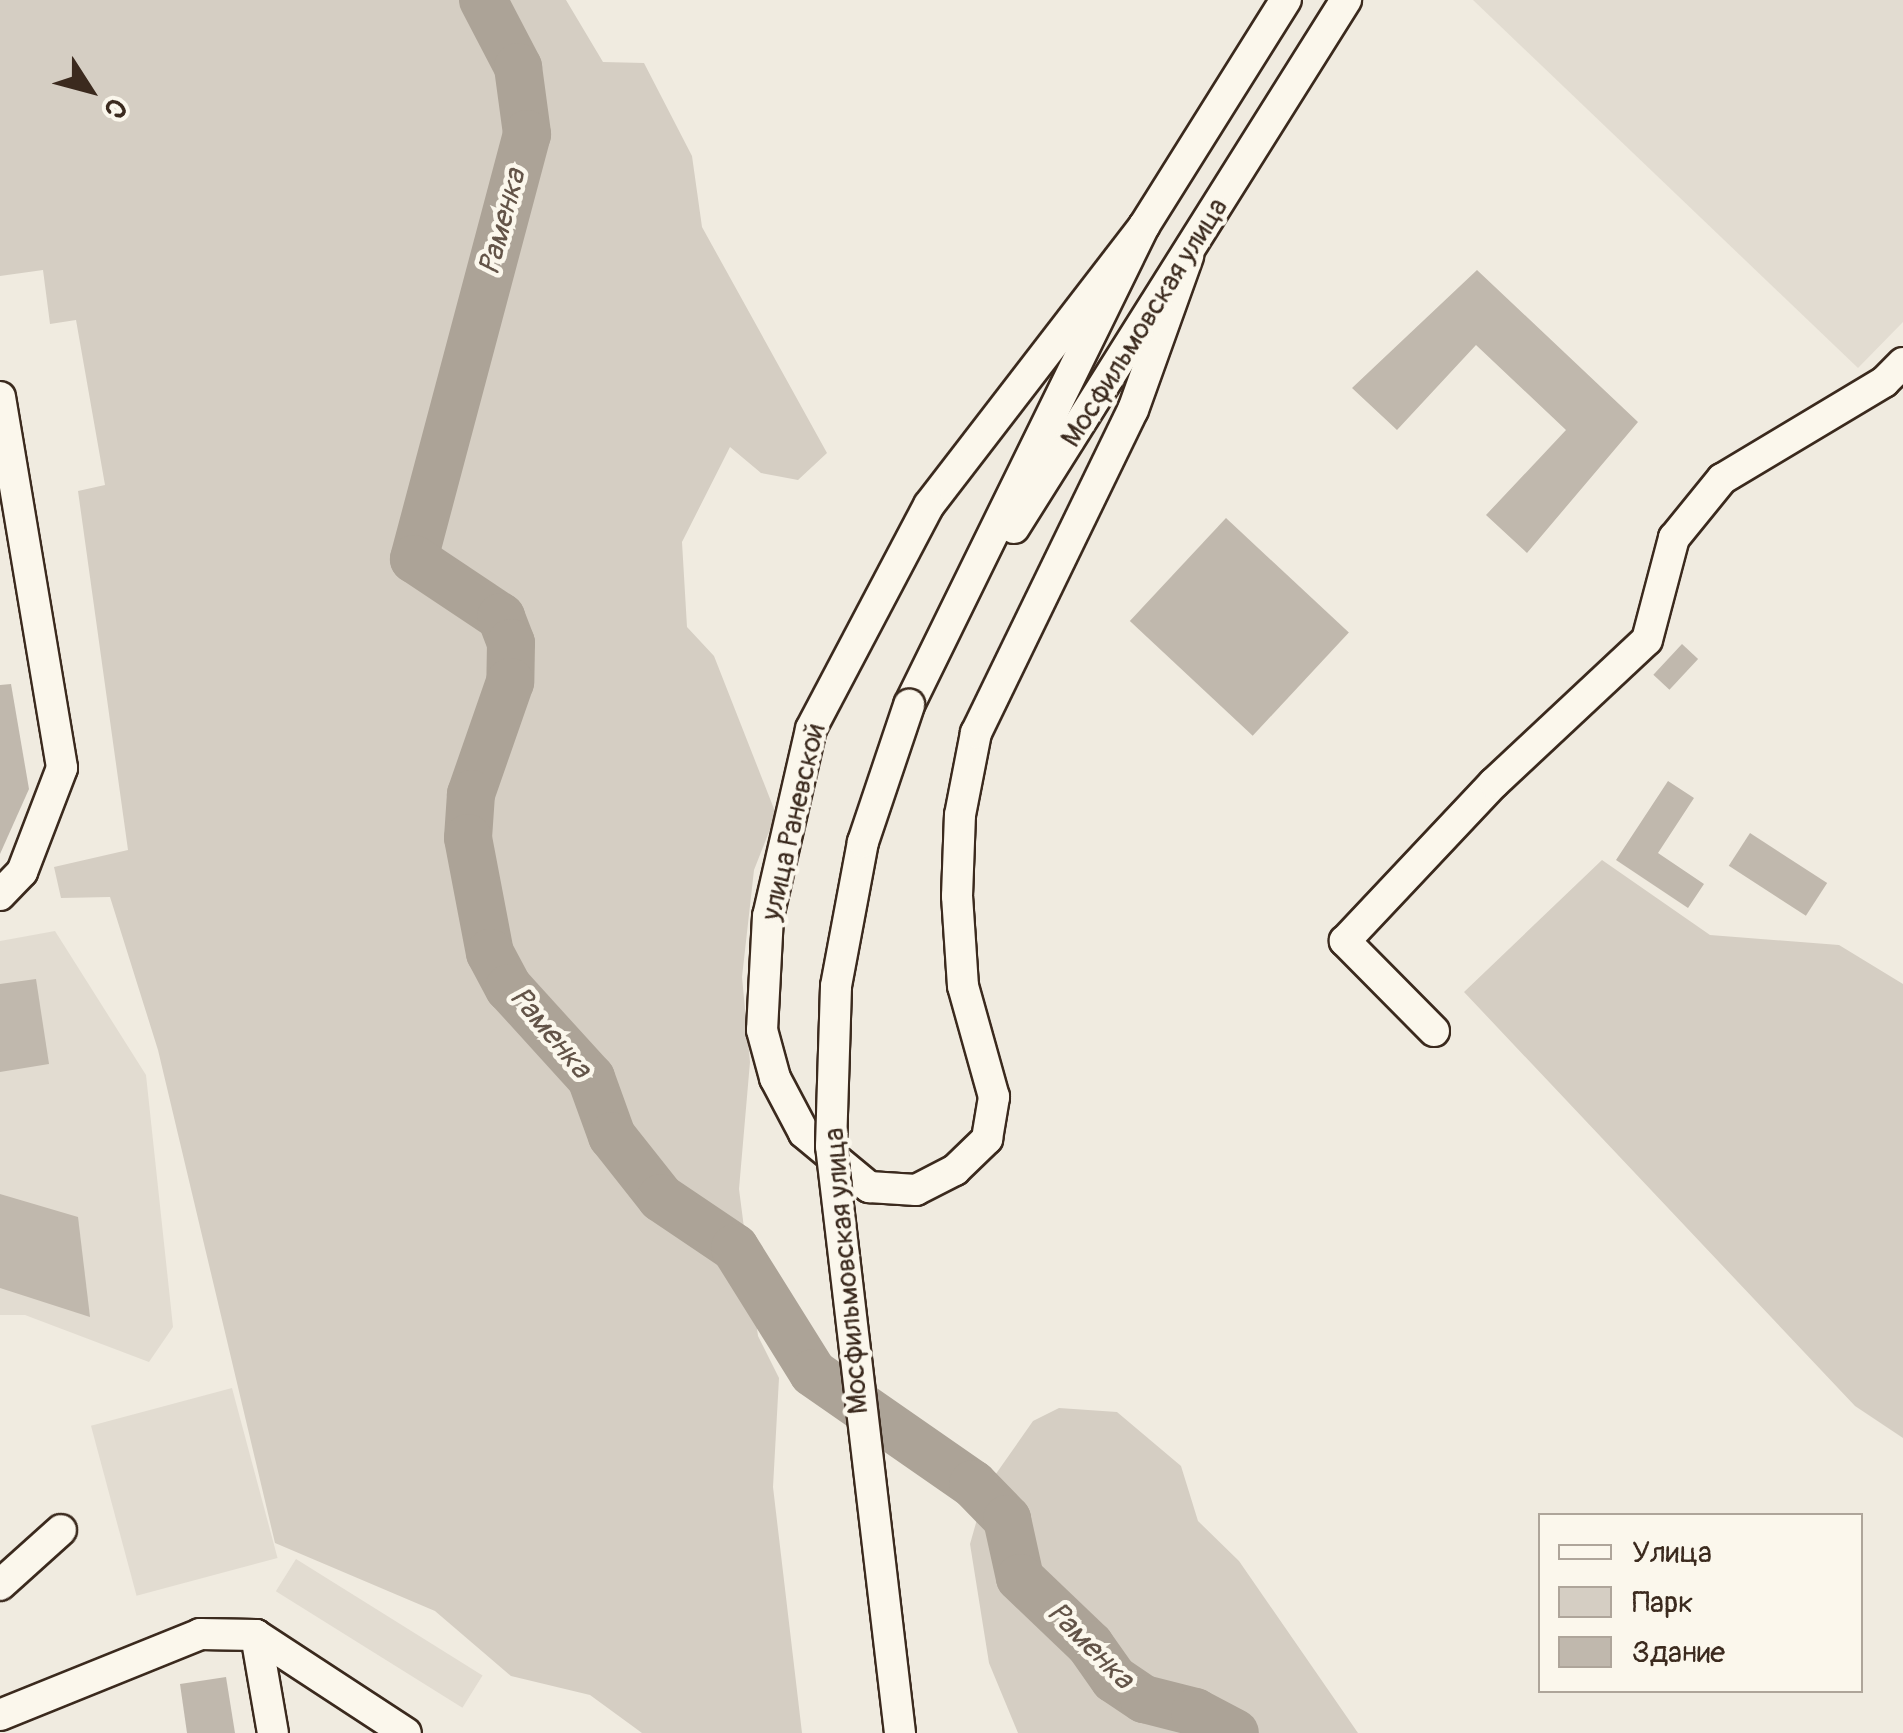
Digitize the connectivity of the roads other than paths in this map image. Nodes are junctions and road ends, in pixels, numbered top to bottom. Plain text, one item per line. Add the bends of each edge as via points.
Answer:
1 (1286, 0) edge
2 (1346, 0) edge
3 (1144, 226) junction
4 (1188, 256) junction
5 (1903, 363) edge
6 (0, 396) edge
7 (940, 645) junction
8 (0, 895) edge
9 (1434, 1031) dead end
10 (61, 1530) dead end
11 (0, 1585) edge
12 (256, 1635) junction
13 (0, 1715) edge
14 (274, 1733) edge
15 (406, 1733) edge
16 (900, 1733) edge

1 - 3 street, Мосфильмовская улица
2 - 4 street, Мосфильмовская улица
3 - 4 street, улица Раневской via 929,506 811,729 768,916 762,1030 775,1078 804,1134 870,1187 916,1190 955,1170 987,1139 994,1097 963,986 957,896 960,815 976,733 1133,410
3 - 7 street, Мосфильмовская улица
4 - 7 street, Мосфильмовская улица
5 - 9 street via 1884,382 1722,479 1674,538 1646,640 1494,783 1345,940
6 - 8 street via 62,768 22,872
7 - 16 street, Мосфильмовская улица, bridge via 909,705 863,842 836,986 831,1146
10 - 11 street
12 - 13 street via 200,1634
12 - 14 street
12 - 15 street

